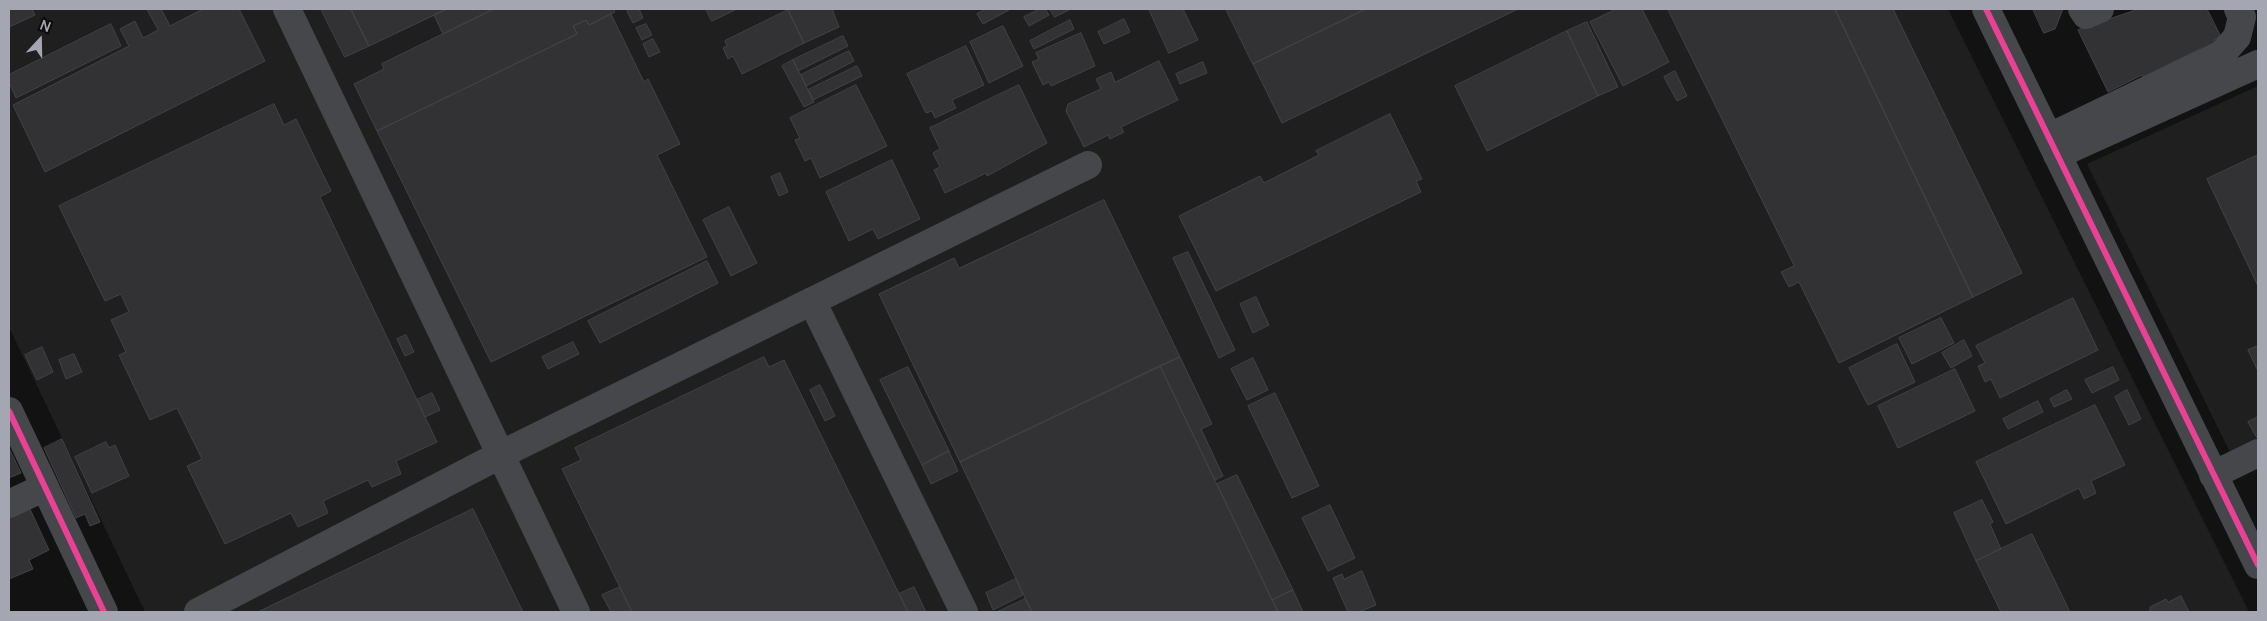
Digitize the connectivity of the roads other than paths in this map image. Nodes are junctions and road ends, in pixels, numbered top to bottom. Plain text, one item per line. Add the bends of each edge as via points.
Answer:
1 (287, 9) edge
2 (1986, 9) edge
3 (2082, 9) edge
4 (2100, 9) edge
5 (2238, 9) edge
6 (2258, 64) edge
7 (2053, 146) junction
8 (1088, 165) dead end
9 (812, 301) junction
10 (9, 411) edge
11 (2258, 453) edge
12 (500, 455) junction
13 (2213, 474) junction
14 (45, 487) junction
15 (9, 504) edge
16 (2257, 561) edge
17 (104, 612) edge
18 (198, 612) edge
19 (576, 612) edge
20 (964, 612) edge

1 - 12 street
2 - 7 street
3 - 4 street via 2086,16
5 - 7 street via 2242,17 2237,37 2222,54
6 - 7 street
7 - 13 street
8 - 9 street
9 - 12 street
9 - 20 street
10 - 14 street
11 - 13 street
12 - 18 street
12 - 19 street
13 - 16 street
14 - 15 street
14 - 17 street

